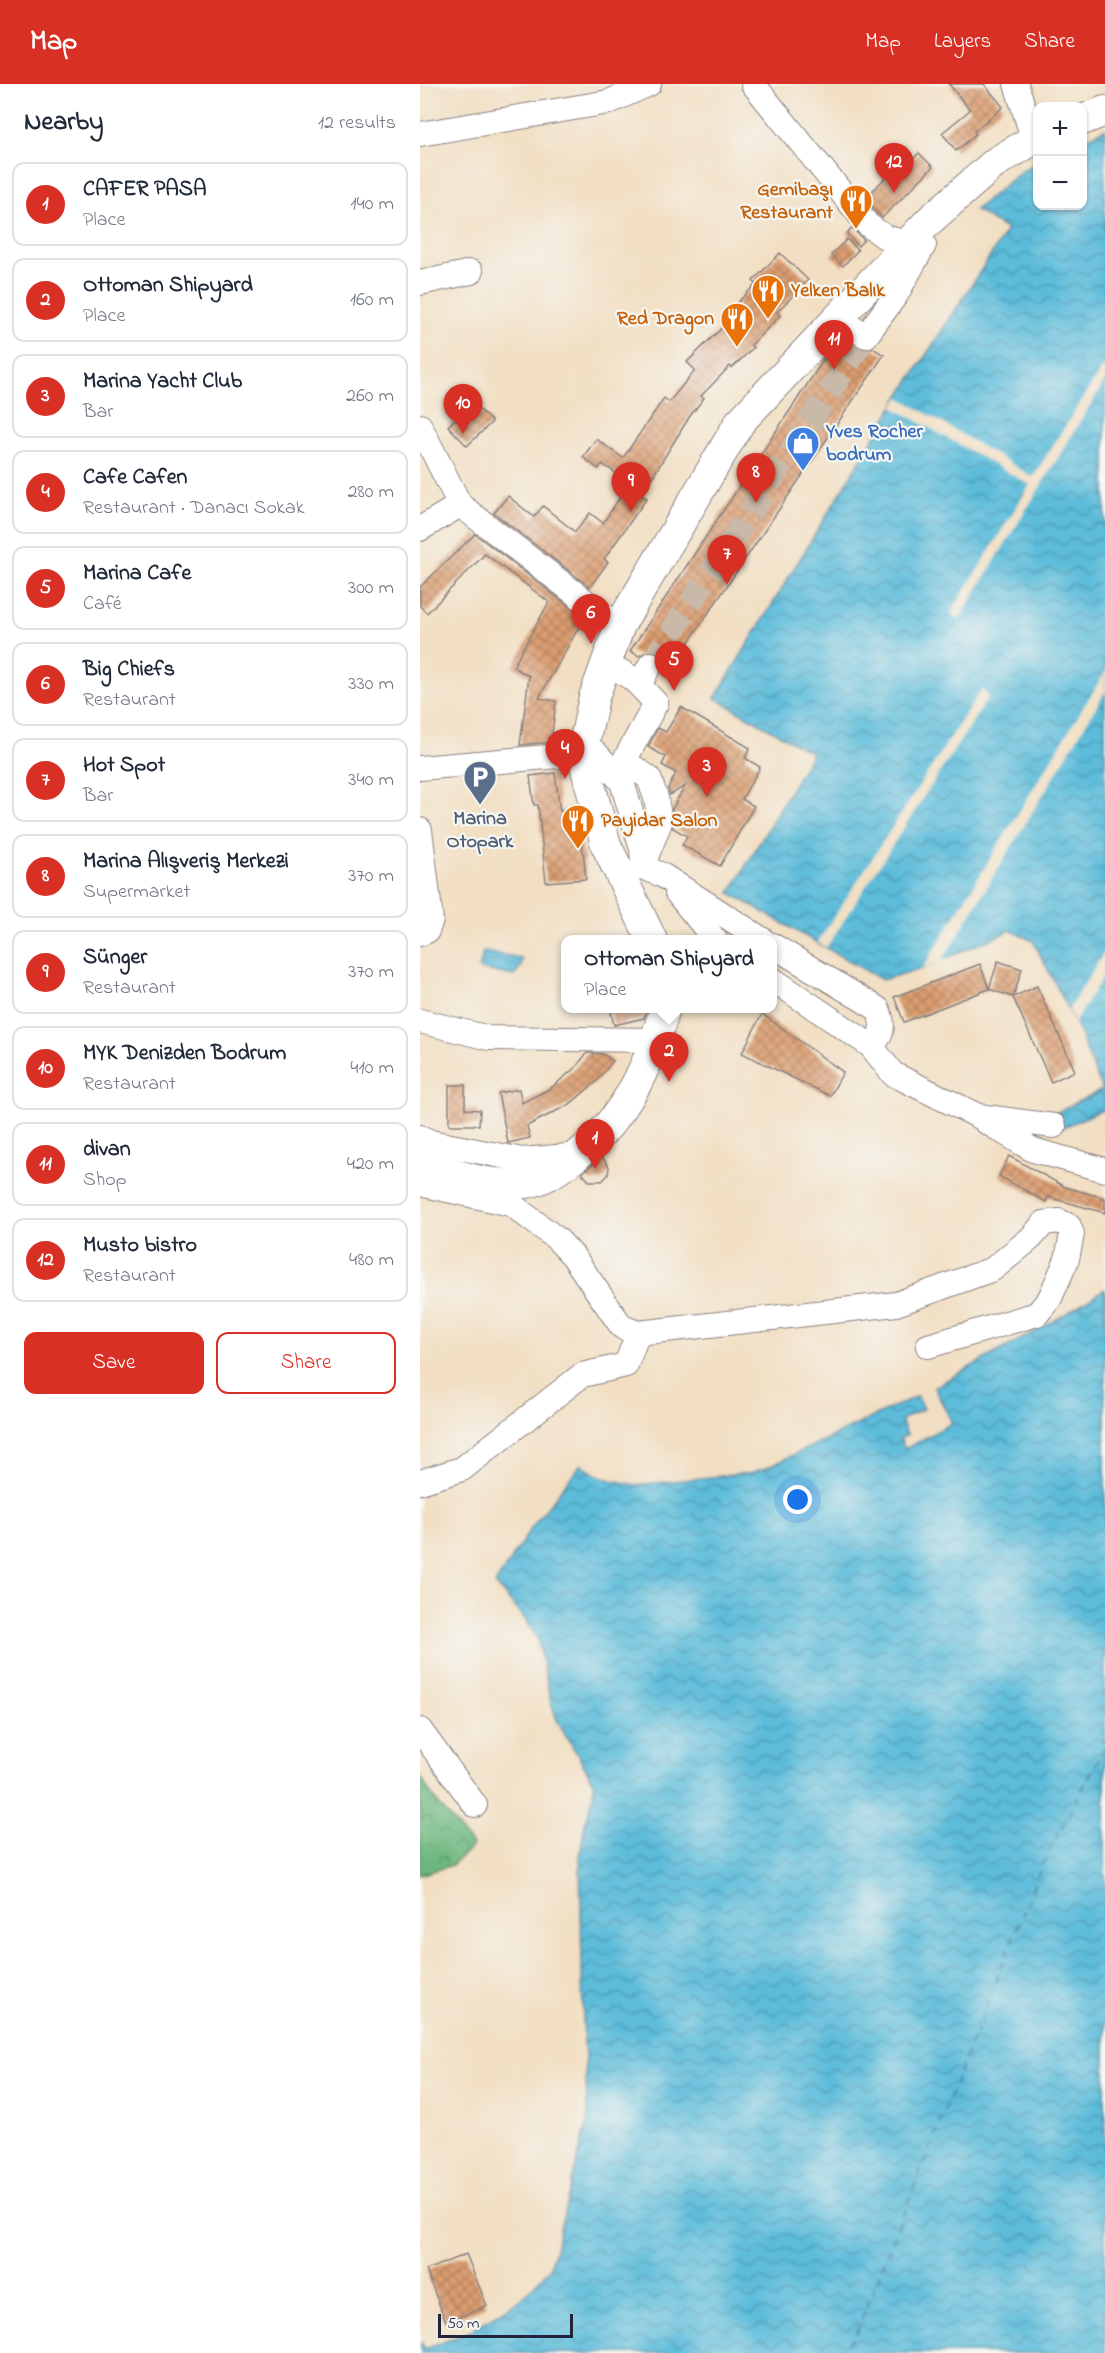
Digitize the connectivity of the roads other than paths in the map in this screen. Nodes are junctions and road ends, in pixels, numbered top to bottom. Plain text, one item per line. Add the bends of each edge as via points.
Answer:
1 (650, 84) edge
2 (753, 84) edge
3 (1016, 84) edge
4 (1105, 111) edge
5 (1087, 118) edge
6 (1033, 132) edge
7 (420, 134) edge
8 (1033, 139) edge
9 (915, 244) junction
10 (471, 272) dead end
11 (420, 283) edge
12 (843, 322) dead end
13 (420, 426) edge
14 (460, 505) junction
15 (420, 529) edge
16 (620, 625) junction
17 (651, 664) tunnel mouth
18 (614, 666) dead end
19 (634, 680) junction
20 (583, 753) junction
21 (420, 768) edge
22 (420, 830) edge
23 (642, 871) junction
24 (420, 934) edge
25 (651, 935) edge
26 (711, 935) edge
27 (756, 935) edge
28 (777, 948) edge
29 (777, 982) edge
30 (664, 1013) edge
31 (420, 1021) edge
32 (656, 1040) junction
33 (871, 1046) junction
34 (978, 1116) junction
35 (1054, 1126) dead end
36 (420, 1137) edge
37 (579, 1155) junction
38 (420, 1162) edge
39 (1105, 1170) edge
40 (420, 1184) edge
41 (638, 1333) junction
42 (928, 1347) dead end
43 (420, 1482) edge
44 (420, 1730) edge
45 (475, 1805) dead end

1 - 7 street via 609,102
2 - 9 street via 868,225 885,237
3 - 6 street
4 - 5 main road
8 - 9 main road via 996,162
9 - 12 street via 896,295 866,336
9 - 16 main road via 740,422
10 - 11 street
13 - 14 street
14 - 15 street
14 - 16 street
16 - 20 main road via 594,697
17 - 19 street via 644,676
18 - 19 street
19 - 23 street via 656,703 624,761 650,778 660,822
20 - 21 street
20 - 23 main road via 606,845
22 - 24 street via 431,920 427,931
23 - 25 main road
23 - 26 street
23 - 27 street
28 - 33 street via 878,1009 884,1022 879,1039
29 - 33 street
30 - 32 main road
31 - 32 street via 489,1038
32 - 37 main road via 623,1109
33 - 34 street via 893,1074
34 - 35 street
34 - 39 street via 1033,1150
36 - 37 street via 522,1160
37 - 38 main road via 550,1175 529,1183 506,1184 458,1176
40 - 41 street via 512,1204 573,1256 622,1328
41 - 42 street via 896,1304 993,1269 1044,1223 1059,1221 1069,1226 1072,1234 1068,1259 1050,1298 1037,1314
41 - 43 street via 626,1365 582,1375 462,1469
44 - 45 street

